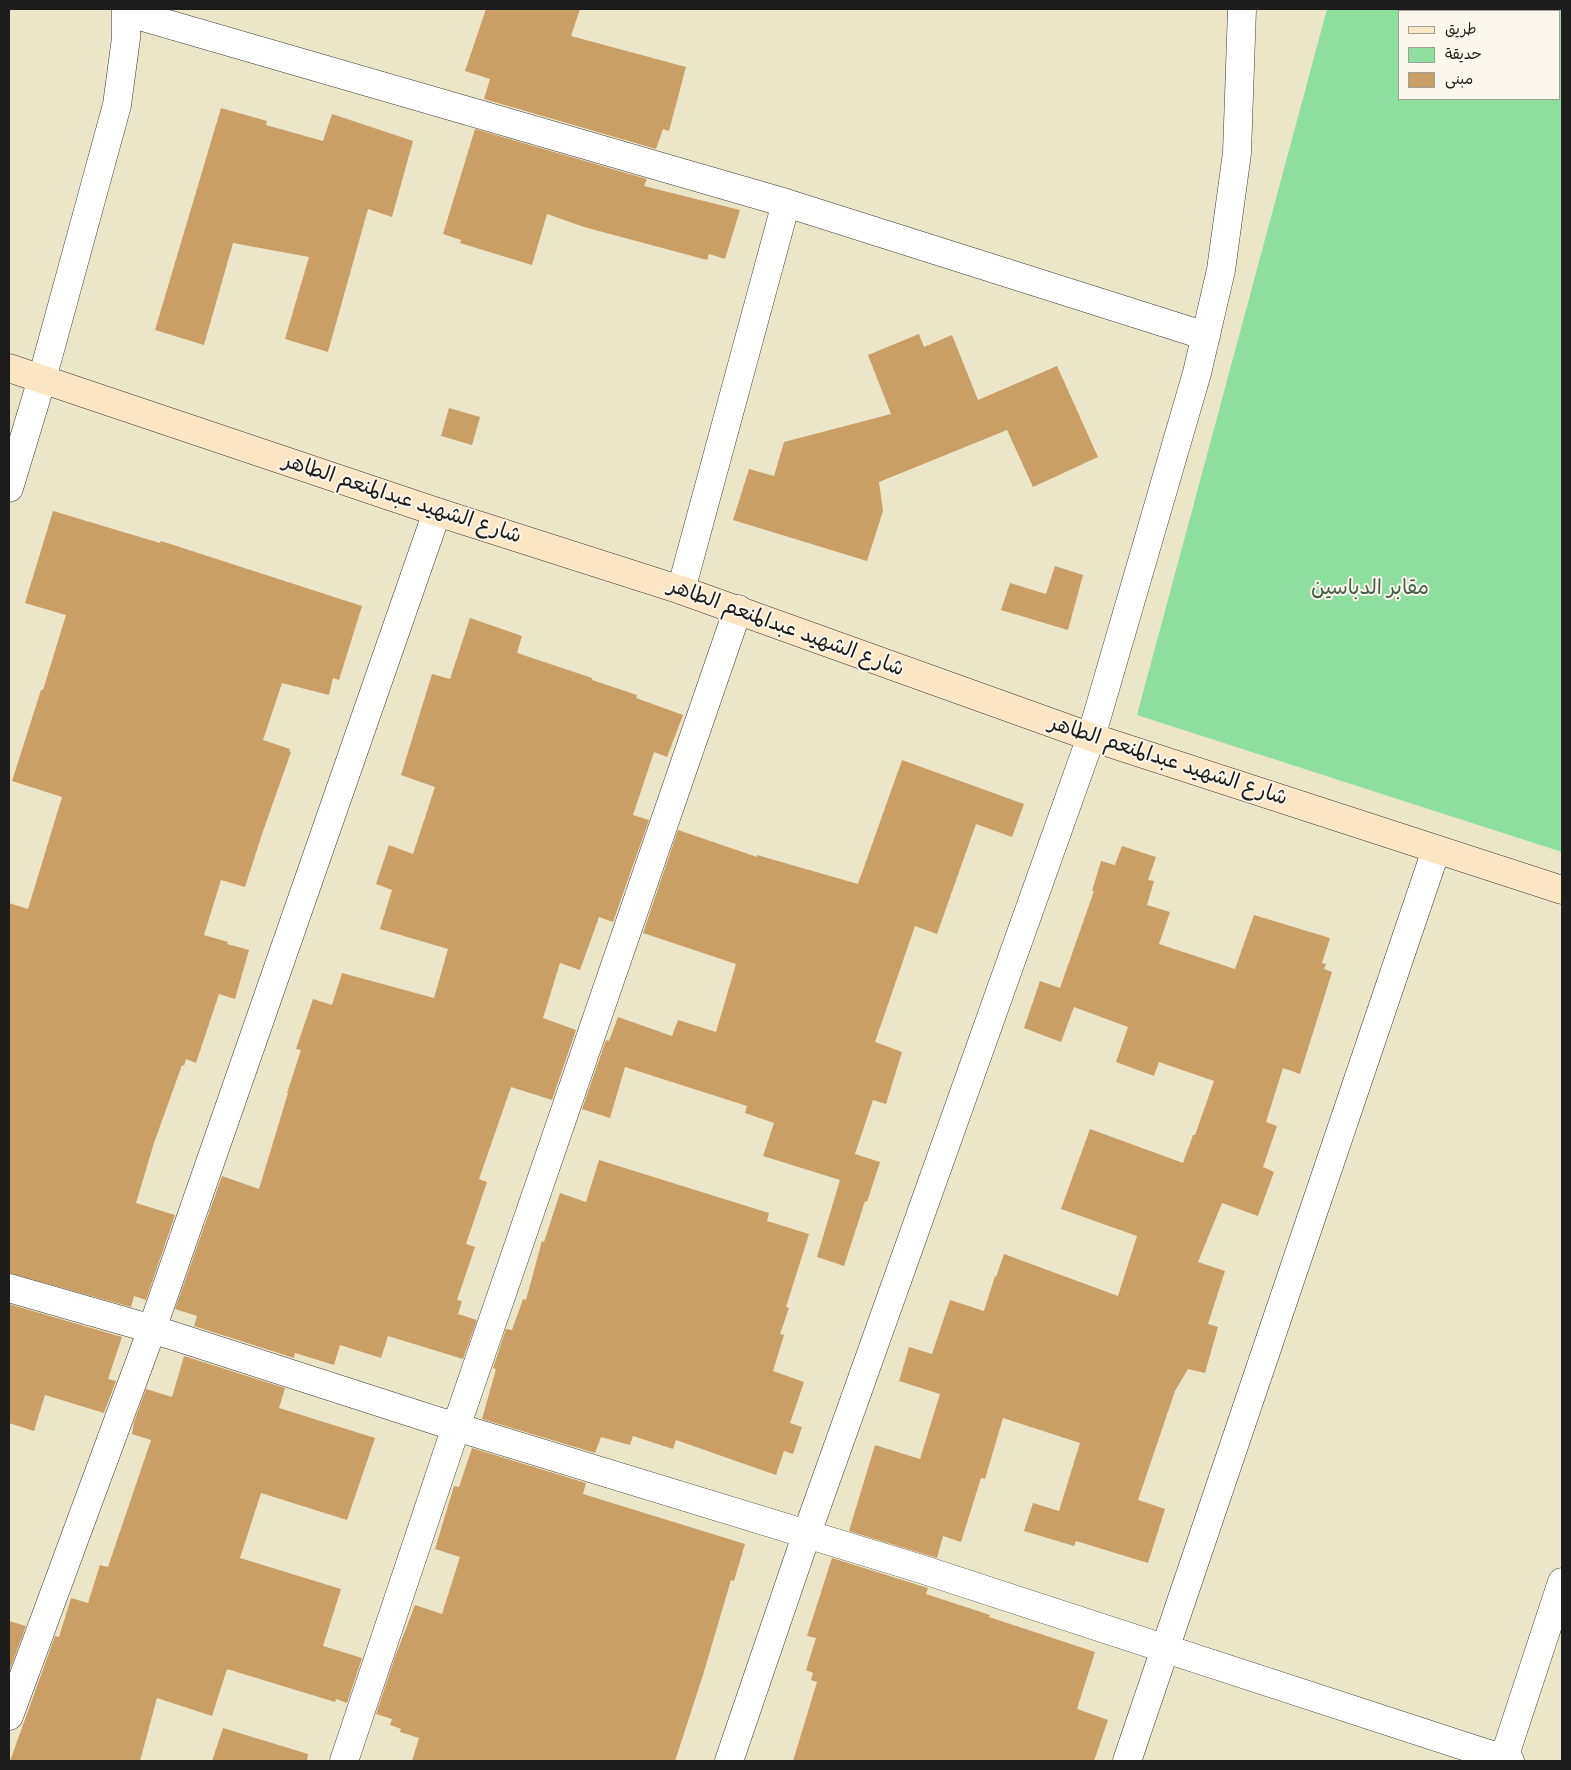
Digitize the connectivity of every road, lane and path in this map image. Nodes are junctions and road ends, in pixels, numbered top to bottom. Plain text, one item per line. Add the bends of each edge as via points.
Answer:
1 (1242, 9) edge
2 (126, 10) edge
3 (786, 203) junction
4 (1206, 336) junction
5 (9, 368) edge
6 (42, 379) junction
7 (9, 488) edge
8 (437, 512) junction
9 (681, 590) junction
10 (738, 609) junction
11 (1091, 737) junction
12 (1436, 850) junction
13 (1562, 890) edge
14 (9, 1288) edge
15 (152, 1330) junction
16 (456, 1427) junction
17 (808, 1533) junction
18 (1562, 1582) edge
19 (1166, 1648) junction
20 (9, 1716) edge
21 (344, 1761) edge
22 (729, 1761) edge
23 (1127, 1761) edge
24 (1506, 1761) edge

1 - 4 street via 1237,153 1221,270
2 - 3 street
2 - 6 street via 126,38 117,105
3 - 4 street
3 - 9 street
4 - 11 street
5 - 6 street, شارع الشهيد عبدالمنعم الطاهر
6 - 7 street
6 - 8 street, شارع الشهيد عبدالمنعم الطاهر
8 - 9 street, شارع الشهيد عبدالمنعم الطاهر
8 - 15 street
9 - 10 street, شارع الشهيد عبدالمنعم الطاهر
10 - 11 street, شارع الشهيد عبدالمنعم الطاهر
10 - 16 street
11 - 12 street, شارع الشهيد عبدالمنعم الطاهر
11 - 17 street
12 - 13 street, شارع الشهيد عبدالمنعم الطاهر
12 - 19 street
14 - 15 street
15 - 16 street
15 - 20 street
16 - 17 street
16 - 21 street
17 - 19 street
17 - 22 street
18 - 24 street
19 - 23 street
19 - 24 street

